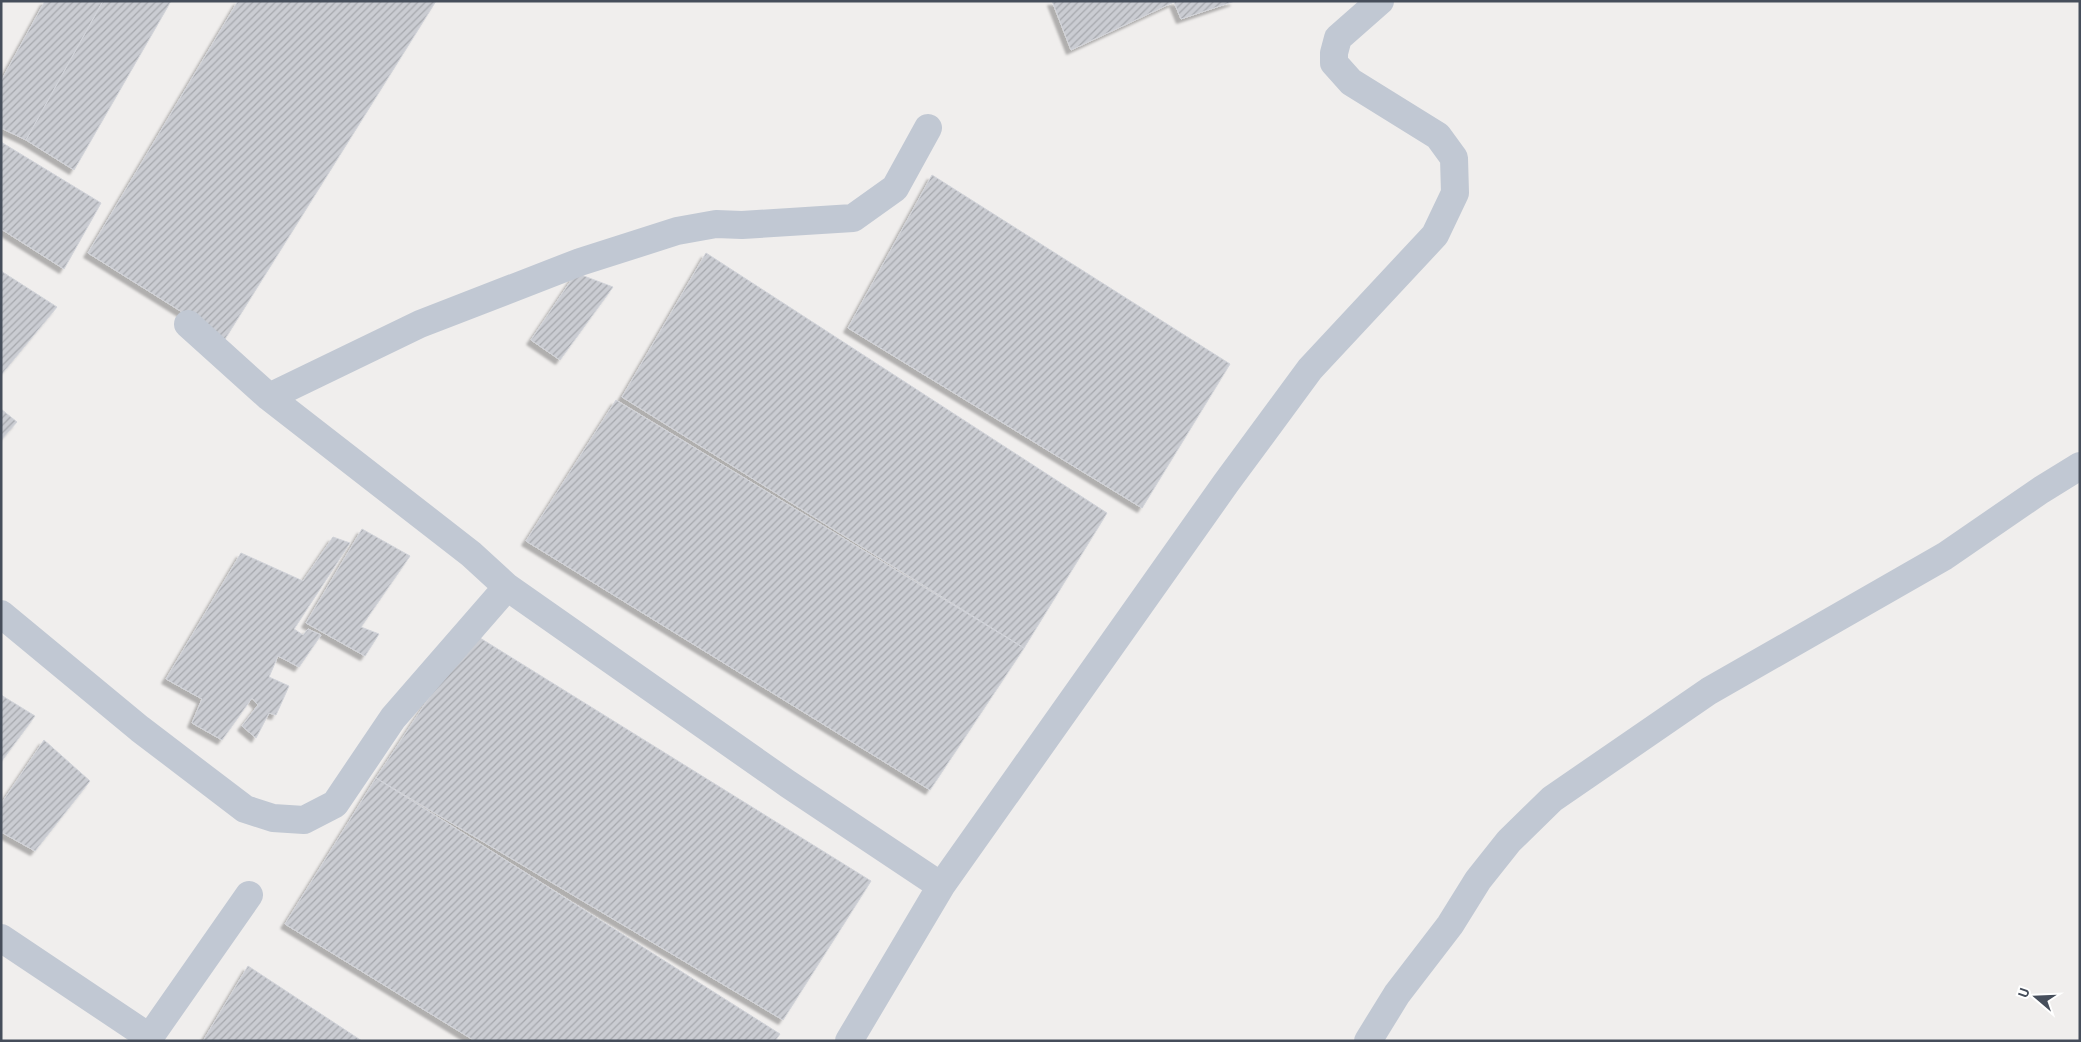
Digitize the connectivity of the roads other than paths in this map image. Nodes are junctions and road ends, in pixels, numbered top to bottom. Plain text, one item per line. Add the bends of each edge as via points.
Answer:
1 (1380, 1) edge
2 (928, 128) dead end
3 (188, 324) dead end
4 (269, 397) junction
5 (2080, 466) edge
6 (507, 587) junction
7 (1, 614) edge
8 (941, 886) junction
9 (249, 896) dead end
10 (1, 938) edge
11 (148, 1039) edge
12 (849, 1041) edge
13 (1368, 1041) edge

1 - 8 street via 1338,38 1334,63 1351,82 1438,136 1454,158 1455,193 1435,235 1310,369
2 - 4 street via 895,188 852,218 742,226 716,224 677,231 580,262 420,324
3 - 4 street
4 - 6 street via 471,554
5 - 13 street via 1944,556 1709,691 1552,799 1509,841 1478,880 1450,925 1397,994
6 - 7 street via 393,718 335,804 304,820 273,818 246,809 140,729
6 - 8 street via 788,784
8 - 12 street
9 - 11 street
10 - 11 street

